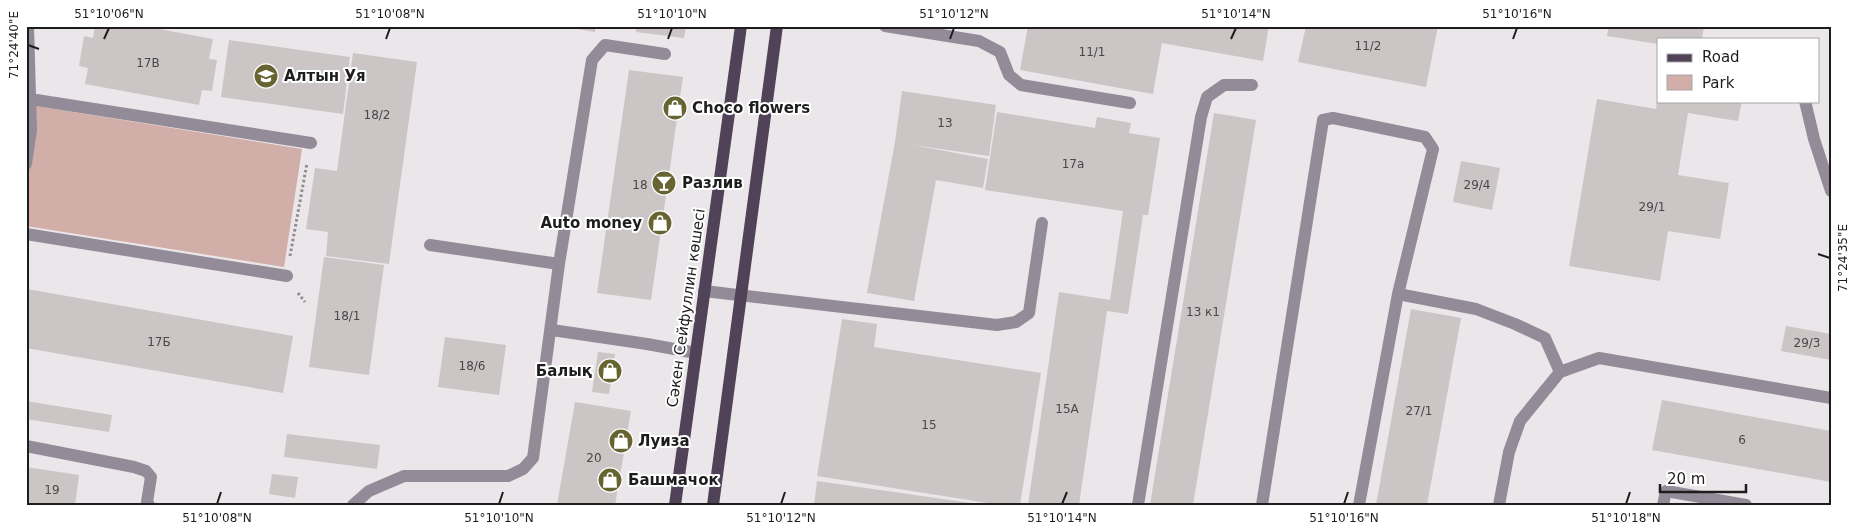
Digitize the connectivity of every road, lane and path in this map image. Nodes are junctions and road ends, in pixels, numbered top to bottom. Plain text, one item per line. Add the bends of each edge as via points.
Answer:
1 (28, 26) edge
2 (741, 26) edge
3 (777, 26) edge
4 (885, 26) edge
5 (665, 54) dead end
6 (1252, 85) dead end
7 (30, 99) junction
8 (1805, 102) edge
9 (1130, 103) dead end
10 (311, 143) joint
11 (26, 164) edge
12 (1831, 190) edge
13 (1042, 223) dead end
14 (26, 234) edge
15 (430, 245) dead end
16 (559, 264) junction
17 (287, 276) junction
18 (704, 291) junction
19 (1398, 294) junction
20 (741, 295) junction
21 (305, 302) dead end
22 (552, 330) junction
23 (696, 353) junction
24 (1560, 372) junction
25 (1831, 398) edge
26 (26, 446) edge
27 (149, 505) edge
28 (353, 505) edge
29 (675, 505) edge
30 (713, 505) edge
31 (1138, 505) edge
32 (1262, 505) edge
33 (1359, 505) edge
34 (1499, 505) edge
35 (1663, 505) edge
36 (1746, 505) edge

1 - 7 lane
2 - 18 main road, Сәкен Сейфуллин көшесі
3 - 20 main road
4 - 9 lane via 979,41 1000,52 1009,75 1022,85
5 - 16 lane via 605,45 592,60
6 - 31 lane via 1224,85 1208,97 1201,117
7 - 10 lane
7 - 11 lane via 31,130
8 - 12 lane
10 - 17 path
13 - 20 lane via 1029,313 1016,322 997,325
14 - 17 lane
15 - 16 lane
16 - 22 lane
17 - 21 path
18 - 20 lane
18 - 23 main road, Сәкен Сейфуллин көшесі
19 - 24 lane via 1476,309 1545,338
19 - 32 lane via 1432,149 1424,137 1333,118 1323,120
19 - 33 lane
20 - 30 main road
22 - 23 lane
22 - 28 lane via 533,458 523,469 508,476 404,476 369,492
23 - 29 main road, Сәкен Сейфуллин көшесі
24 - 25 lane via 1599,358
24 - 34 lane via 1520,421 1509,452
26 - 27 lane via 146,471 151,477
35 - 36 lane via 1666,491

